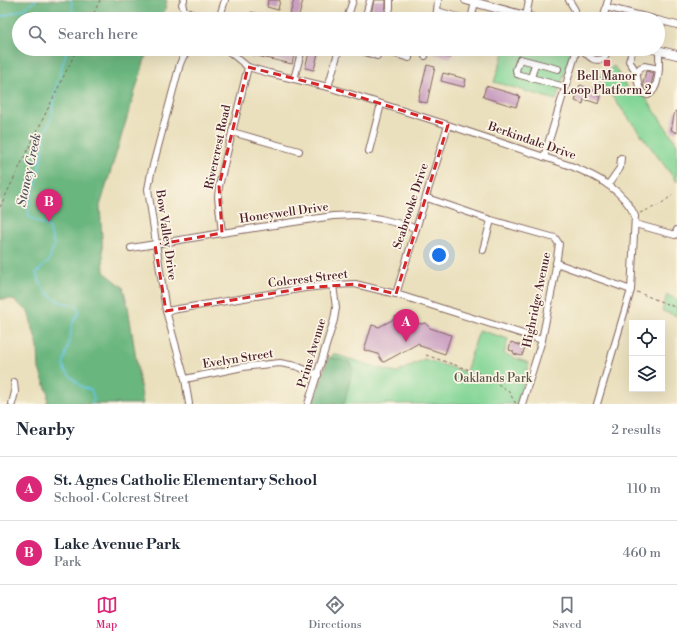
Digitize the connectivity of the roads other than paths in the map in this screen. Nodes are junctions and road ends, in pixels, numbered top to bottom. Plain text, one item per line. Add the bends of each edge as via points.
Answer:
1 (184, 0) edge
2 (225, 0) edge
3 (352, 0) edge
4 (370, 0) edge
5 (390, 0) edge
6 (438, 0) edge
7 (528, 0) edge
8 (569, 0) edge
9 (608, 0) edge
10 (471, 1) edge
11 (606, 7) junction
12 (437, 11) joint
13 (188, 12) edge
14 (221, 12) edge
15 (349, 12) edge
16 (367, 12) edge
17 (389, 12) edge
18 (440, 12) edge
19 (471, 12) edge
20 (511, 12) edge
21 (527, 12) edge
22 (575, 12) edge
23 (605, 12) edge
24 (626, 12) edge
25 (665, 22) edge
26 (677, 25) edge
27 (665, 52) edge
28 (677, 54) edge
29 (185, 56) edge
30 (235, 56) edge
31 (300, 56) edge
32 (337, 56) edge
33 (403, 56) edge
34 (575, 56) edge
35 (588, 56) edge
36 (606, 56) edge
37 (630, 56) edge
38 (657, 56) edge
39 (409, 58) dead end
40 (535, 64) junction
41 (248, 67) junction
42 (558, 69) dead end
43 (659, 69) junction
44 (636, 76) junction
45 (531, 78) junction
46 (294, 79) junction
47 (328, 87) junction
48 (565, 87) junction
49 (381, 104) junction
50 (448, 125) junction
51 (232, 132) junction
52 (299, 151) dead end
53 (369, 151) dead end
54 (544, 157) junction
55 (621, 158) dead end
56 (608, 185) junction
57 (426, 198) junction
58 (491, 220) junction
59 (635, 224) junction
60 (416, 228) junction
61 (677, 230) edge
62 (222, 233) junction
63 (155, 244) junction
64 (131, 248) dead end
65 (482, 250) dead end
66 (556, 264) junction
67 (333, 285) junction
68 (631, 290) junction
69 (396, 294) junction
70 (166, 311) junction
71 (542, 340) junction
72 (318, 374) junction
73 (185, 379) junction
74 (14, 382) dead end
75 (12, 404) edge
76 (189, 404) edge
77 (308, 404) edge
78 (522, 404) edge
79 (597, 404) edge

1 - 13 street via 184,10
2 - 14 street
3 - 15 street
4 - 16 street
5 - 17 street
6 - 12 street
7 - 21 street
8 - 22 street
9 - 11 street
10 - 19 street
10 - 20 main road
11 - 23 street
11 - 24 street
12 - 18 street
25 - 26 street
27 - 28 main road
29 - 63 street, Bow Valley Drive via 180,64 148,189
30 - 41 street, Berkindale Drive
31 - 46 street
32 - 47 street
33 - 39 street
34 - 48 street
35 - 36 street via 597,61
37 - 44 street via 629,61
38 - 43 street
40 - 42 street
40 - 45 street
40 - 45 street via 520,59 516,70 517,74
41 - 46 street, Berkindale Drive
41 - 51 street, Rivercrest Road
43 - 44 street via 644,66
43 - 44 street via 655,90 648,95 641,91
45 - 48 street
46 - 47 street, Berkindale Drive
47 - 49 street, Berkindale Drive
48 - 54 street
49 - 50 street, Berkindale Drive
49 - 53 street
50 - 54 street, Berkindale Drive
50 - 57 street, Seabrooke Drive
51 - 52 street
51 - 62 street, Rivercrest Road via 219,186
54 - 56 street, Berkindale Drive via 585,172
55 - 56 street via 620,168
56 - 59 street, Berkindale Drive via 631,206
57 - 58 street, Highridge Avenue
57 - 60 street, Seabrooke Drive
58 - 65 street
58 - 66 street, Highridge Avenue via 555,238 559,244
59 - 61 street via 675,235
59 - 68 street
60 - 62 street, Honeywell Drive via 356,215 333,216
60 - 69 street, Seabrooke Drive
62 - 63 street, Honeywell Drive
63 - 64 street, Honeywell Drive
63 - 70 street, Bow Valley Drive
66 - 68 street
66 - 71 street, Highridge Avenue
67 - 69 street, Colcrest Street via 355,284
67 - 70 street, Colcrest Street
67 - 72 street, Prins Avenue via 336,308 334,320
68 - 79 street
69 - 71 street, Colcrest Street
70 - 73 street, Bow Valley Drive
71 - 78 street, Highridge Avenue
72 - 73 street, Evelyn Street via 280,363
72 - 77 street, Prins Avenue
73 - 76 street, Bow Valley Drive
74 - 75 street

